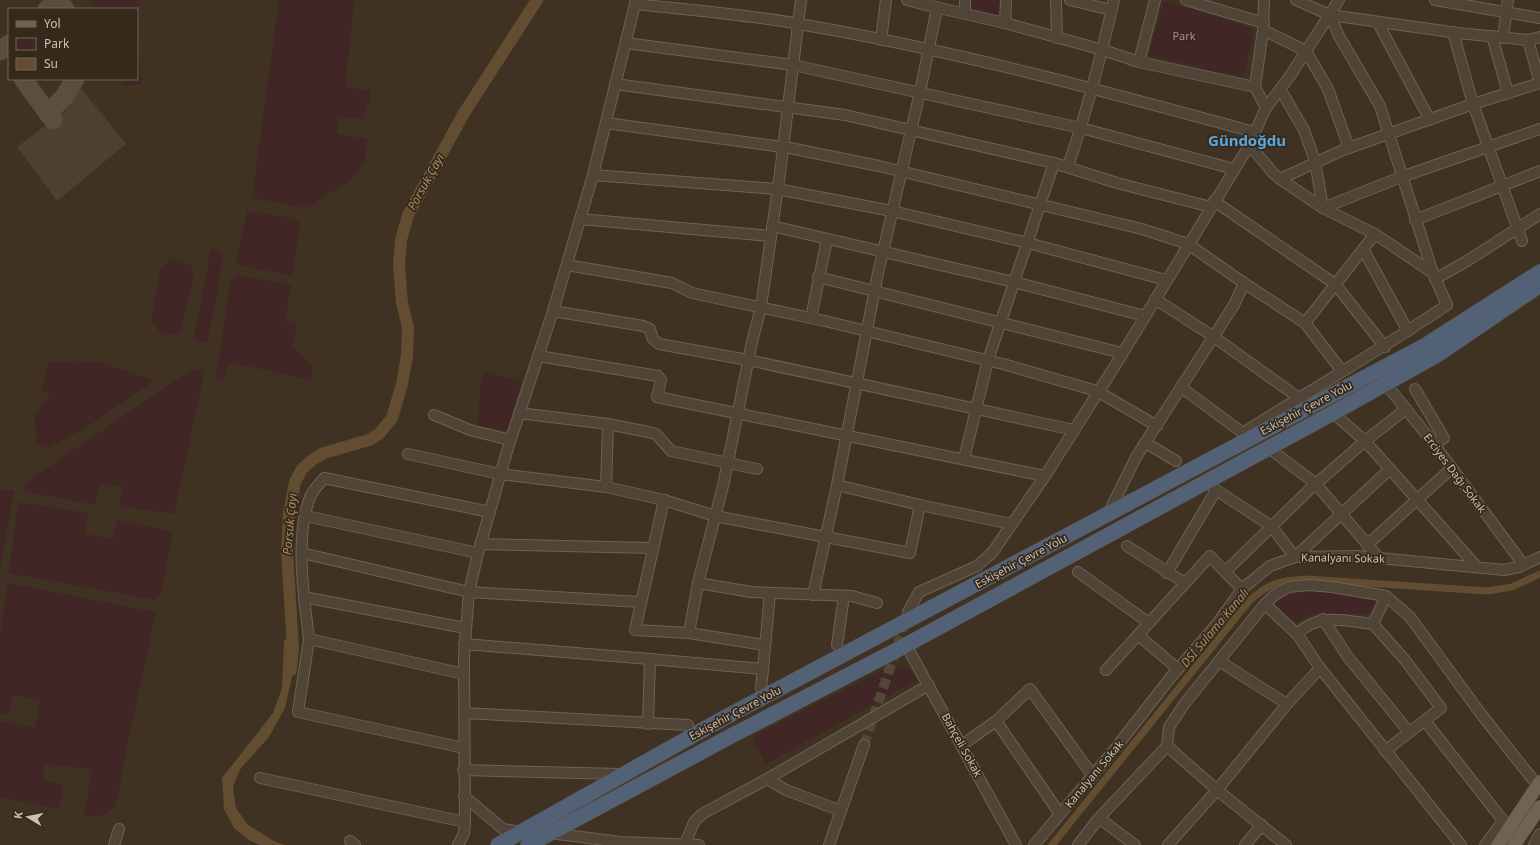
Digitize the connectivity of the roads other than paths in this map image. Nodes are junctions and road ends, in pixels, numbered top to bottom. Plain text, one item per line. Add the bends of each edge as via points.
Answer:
1 (801, 0) edge
2 (886, 0) edge
3 (907, 0) edge
4 (965, 0) edge
5 (1006, 0) edge
6 (1056, 0) edge
7 (1070, 0) edge
8 (1114, 0) edge
9 (1155, 0) edge
10 (1186, 0) edge
11 (1264, 0) edge
12 (1296, 0) edge
13 (1339, 0) edge
14 (1434, 0) edge
15 (1508, 0) edge
16 (635, 2) edge
17 (926, 2) edge
18 (937, 8) junction
19 (1111, 10) junction
20 (965, 13) junction
21 (1506, 13) junction
22 (1330, 16) junction
23 (1540, 18) edge
24 (798, 23) junction
25 (1005, 23) junction
26 (1378, 23) junction
27 (1263, 26) junction
28 (1452, 32) junction
29 (1492, 36) junction
30 (1540, 37) edge
31 (1057, 38) junction
32 (1502, 38) junction
33 (880, 40) junction
34 (1528, 40) junction
35 (626, 43) junction
36 (928, 49) junction
37 (1102, 50) junction
38 (1306, 51) junction
39 (1139, 62) junction
40 (793, 65) junction
41 (615, 84) junction
42 (1092, 87) junction
43 (1255, 87) junction
44 (1280, 89) junction
45 (920, 92) junction
46 (1508, 93) junction
47 (1473, 104) junction
48 (787, 107) junction
49 (1266, 108) junction
50 (1430, 120) junction
51 (606, 123) junction
52 (1081, 128) junction
53 (1540, 129) edge
54 (911, 130) junction
55 (1254, 132) junction
56 (1388, 134) junction
57 (1249, 144) junction
58 (1488, 146) junction
59 (783, 147) junction
60 (1349, 148) junction
61 (1315, 161) junction
62 (1054, 163) junction
63 (1068, 166) junction
64 (1234, 169) junction
65 (901, 171) junction
66 (1540, 171) edge
67 (593, 175) junction
68 (1401, 177) junction
69 (1280, 179) junction
70 (1504, 186) junction
71 (778, 189) junction
72 (1212, 204) junction
73 (1041, 205) junction
74 (1323, 208) junction
75 (892, 211) junction
76 (1540, 214) edge
77 (580, 219) junction
78 (1415, 220) junction
79 (1519, 228) junction
80 (772, 231) junction
81 (1375, 234) junction
82 (827, 239) junction
83 (1522, 241) dead end
84 (1028, 243) junction
85 (1188, 244) junction
86 (1363, 248) junction
87 (883, 251) junction
88 (567, 265) junction
89 (1540, 272) edge
90 (1434, 276) junction
91 (818, 277) junction
92 (1166, 280) junction
93 (1014, 282) junction
94 (1244, 283) junction
95 (1335, 284) junction
96 (1540, 285) edge
97 (874, 291) junction
98 (1155, 299) junction
99 (761, 307) junction
100 (553, 311) junction
101 (1145, 316) junction
102 (811, 318) junction
103 (1001, 321) junction
104 (1305, 323) junction
105 (866, 331) junction
106 (1408, 331) junction
107 (1214, 337) junction
108 (1386, 346) junction
109 (1122, 353) junction
110 (538, 356) junction
111 (748, 360) junction
112 (988, 360) junction
113 (1342, 371) junction
114 (1385, 383) junction
115 (856, 384) junction
116 (1182, 388) junction
117 (1415, 389) dead end
118 (1097, 391) junction
119 (1299, 398) junction
120 (975, 409) junction
121 (1406, 409) junction
122 (519, 412) junction
123 (738, 413) junction
124 (1333, 413) junction
125 (434, 415) dead end
126 (608, 424) junction
127 (1157, 426) junction
128 (1074, 430) junction
129 (846, 436) junction
130 (510, 440) junction
131 (1365, 440) junction
132 (1146, 443) junction
133 (1434, 444) junction
134 (1274, 452) dead end
135 (408, 454) dead end
136 (964, 458) junction
137 (1176, 461) dead end
138 (728, 464) junction
139 (1452, 468) junction
140 (757, 469) dead end
141 (1390, 469) junction
142 (500, 474) junction
143 (1045, 476) junction
144 (1316, 484) junction
145 (837, 485) junction
146 (606, 487) junction
147 (1418, 498) junction
148 (664, 500) junction
149 (920, 505) junction
150 (490, 512) junction
151 (1342, 513) junction
152 (1108, 514) junction
153 (306, 516) junction
154 (715, 516) junction
155 (1011, 524) junction
156 (1271, 526) junction
157 (826, 536) junction
158 (1367, 545) junction
159 (1127, 546) dead end
160 (479, 548) junction
161 (653, 548) junction
162 (302, 553) junction
163 (1295, 557) junction
164 (1378, 557) junction
165 (1540, 557) edge
166 (1523, 564) junction
167 (1477, 567) junction
168 (1078, 572) dead end
169 (1225, 572) junction
170 (1167, 573) junction
171 (698, 583) junction
172 (1185, 583) junction
173 (1242, 589) junction
174 (469, 592) junction
175 (770, 593) junction
176 (813, 595) junction
177 (844, 596) junction
178 (1386, 596) junction
179 (304, 597) junction
180 (640, 602) junction
181 (877, 603) dead end
182 (1265, 604) junction
183 (908, 612) tunnel mouth
184 (1323, 619) junction
185 (1149, 623) junction
186 (1373, 624) junction
187 (465, 628) junction
188 (689, 633) junction
189 (1297, 634) junction
190 (1138, 636) junction
191 (309, 639) junction
192 (464, 644) junction
193 (765, 645) junction
194 (837, 645) dead end
195 (906, 645) junction
196 (650, 659) junction
197 (1219, 661) junction
198 (1320, 668) junction
199 (763, 669) junction
200 (1178, 669) junction
201 (1106, 670) dead end
202 (464, 674) junction
203 (929, 685) junction
204 (761, 688) dead end
205 (1287, 704) junction
206 (464, 713) junction
207 (996, 721) junction
208 (1425, 721) junction
209 (648, 724) junction
210 (688, 725) dead end
211 (1409, 732) junction
212 (864, 745) tunnel mouth
213 (962, 745) junction
214 (1167, 746) junction
215 (464, 748) junction
216 (1385, 750) junction
217 (463, 770) junction
218 (624, 775) junction
219 (1093, 776) junction
220 (260, 778) dead end
221 (767, 778) junction
222 (1539, 784) edge
223 (1217, 790) junction
224 (464, 796) junction
225 (1524, 806) junction
226 (841, 811) junction
227 (1060, 814) junction
228 (1538, 814) edge
229 (1099, 818) junction
230 (465, 822) junction
231 (1506, 824) junction
232 (1262, 825) junction
233 (548, 833) junction
234 (1540, 834) edge
235 (525, 838) edge
236 (685, 844) edge
237 (114, 845) edge
238 (121, 845) edge
239 (458, 845) edge
240 (498, 845) edge
241 (700, 845) edge
242 (829, 845) edge
243 (1016, 845) edge
244 (1034, 845) edge
245 (1078, 845) edge
246 (1135, 845) edge
247 (1168, 845) edge
248 (1245, 845) edge
249 (1286, 845) edge
250 (1461, 845) edge
251 (1486, 845) edge
252 (1498, 845) edge
253 (1514, 845) edge
254 (1534, 845) edge

1 - 24 street
2 - 33 street
3 - 17 street
4 - 20 street
5 - 25 street
6 - 31 street
7 - 19 street
8 - 19 street
9 - 39 street
10 - 27 street
11 - 27 street
12 - 22 street
13 - 22 street
14 - 21 street
15 - 21 street
16 - 24 street
16 - 35 street
17 - 18 street
18 - 20 street
18 - 36 street
19 - 37 street
20 - 25 street
21 - 23 street
21 - 32 street
22 - 26 street
22 - 38 street
22 - 56 street via 1380,106
24 - 33 street
24 - 40 street
25 - 31 street
26 - 28 street
26 - 50 street
27 - 38 street
27 - 43 street
28 - 29 street
28 - 47 street
29 - 32 street
29 - 46 street
30 - 34 street
31 - 37 street
32 - 34 street
33 - 36 street
34 - 46 street via 1540,83
35 - 40 street
35 - 41 street
36 - 42 street
36 - 45 street
37 - 39 street
37 - 42 street
38 - 44 street
38 - 60 street via 1328,89
39 - 43 street
40 - 45 street
40 - 48 street
41 - 48 street
41 - 51 street
42 - 52 street
42 - 55 street
43 - 49 street
44 - 49 street
44 - 61 street via 1304,130
45 - 52 street
45 - 54 street
46 - 47 street
47 - 50 street
47 - 58 street
48 - 54 street via 845,115
48 - 59 street
49 - 55 street
50 - 56 street
51 - 59 street
51 - 67 street
52 - 63 street
52 - 64 street
53 - 58 street
54 - 62 street
54 - 65 street
55 - 57 street
56 - 60 street
56 - 68 street
57 - 64 street
57 - 69 street
58 - 68 street
58 - 70 street
59 - 65 street
59 - 71 street
60 - 61 street
61 - 69 street
61 - 74 street
62 - 63 street
62 - 73 street
63 - 72 street via 1117,182
64 - 72 street
65 - 73 street
65 - 75 street
66 - 70 street
67 - 71 street
67 - 77 street
68 - 74 street
68 - 78 street
69 - 74 street
70 - 78 street
70 - 79 street
71 - 75 street
71 - 80 street
72 - 85 street
72 - 95 street
73 - 84 street
73 - 85 street via 1142,229
74 - 81 street
75 - 84 street
75 - 87 street
76 - 79 street
77 - 80 street
77 - 88 street
78 - 90 street
79 - 83 street
79 - 90 street via 1467,261
80 - 82 street
80 - 99 street
81 - 86 street
81 - 90 street
82 - 87 street
82 - 91 street
84 - 92 street
84 - 93 street
85 - 92 street
85 - 94 street
86 - 95 street
86 - 106 street
87 - 93 street
87 - 97 street
88 - 99 street via 672,283 692,293
88 - 100 street
89 - 152 highway, Eskişehir Çevre Yolu via 1426,345
90 - 106 street via 1447,305
91 - 97 street
91 - 102 street
92 - 98 street
93 - 101 street
93 - 103 street
94 - 104 street
94 - 107 street
95 - 104 street
95 - 108 street
96 - 114 highway, Eskişehir Çevre Yolu via 1437,355
97 - 103 street
97 - 105 street
98 - 101 street
98 - 107 street
99 - 102 street
99 - 111 street
100 - 110 street
100 - 111 street via 643,326 650,329 653,339 659,344
101 - 109 street
102 - 105 street
103 - 109 street
103 - 112 street
104 - 113 street
105 - 112 street
105 - 115 street
106 - 108 street
107 - 116 street
107 - 119 street
108 - 113 street
109 - 118 street
110 - 122 street
110 - 123 street via 658,376 661,380 657,397
111 - 115 street
111 - 123 street
112 - 118 street
112 - 120 street
113 - 119 street
114 - 121 street, Erciyes Dağı Sokak
114 - 124 highway, Eskişehir Çevre Yolu
115 - 120 street
115 - 129 street
116 - 119 street via 1243,433
116 - 127 street
117 - 133 street via 1444,438
118 - 127 street
118 - 128 street
120 - 128 street
120 - 136 street
121 - 131 street
121 - 133 street, Erciyes Dağı Sokak
122 - 126 street
122 - 130 street
123 - 129 street
123 - 138 street
124 - 131 street
124 - 195 highway, Eskişehir Çevre Yolu
125 - 130 street via 470,430
126 - 138 street via 656,434 671,451
126 - 146 street
127 - 132 street
128 - 143 street
129 - 136 street
129 - 145 street
130 - 142 street
131 - 141 street
131 - 144 street
132 - 137 street
132 - 152 street via 1136,457
133 - 139 street, Erciyes Dağı Sokak
134 - 144 street
135 - 142 street
136 - 143 street
138 - 140 street
138 - 154 street
139 - 147 street
139 - 166 street, Erciyes Dağı Sokak
141 - 147 street
141 - 151 street
142 - 146 street
142 - 150 street
143 - 155 street
144 - 151 street
144 - 156 street
145 - 149 street
145 - 157 street
146 - 148 street
147 - 158 street
147 - 167 street
148 - 154 street
148 - 161 street
149 - 155 street
149 - 157 street via 910,553
150 - 153 street via 324,478 311,494
150 - 160 street
151 - 158 street
151 - 163 street
152 - 218 highway, Eskişehir Çevre Yolu via 724,718
153 - 160 street
153 - 162 street
154 - 157 street
154 - 171 street
155 - 183 street via 992,552 976,566 919,592
156 - 163 street
156 - 169 street
156 - 170 street via 1214,488
157 - 176 street
158 - 164 street
159 - 170 street
160 - 161 street
160 - 174 street
161 - 180 street
162 - 174 street
162 - 179 street
163 - 164 street, Kanalyanı Sokak
163 - 173 street, Kanalyanı Sokak via 1270,566
164 - 167 street, Kanalyanı Sokak
165 - 166 street, Kanalyanı Sokak
166 - 167 street, Kanalyanı Sokak via 1504,570
168 - 185 street
169 - 172 street via 1210,556
169 - 173 street
170 - 172 street
171 - 175 street
171 - 188 street
172 - 185 street
173 - 200 street, Kanalyanı Sokak
174 - 180 street
174 - 187 street
175 - 176 street
175 - 193 street
176 - 177 street
177 - 181 street
177 - 194 street
178 - 182 street via 1309,585 1289,587
178 - 186 street
178 - 222 street via 1410,616 1481,714
179 - 187 street
179 - 191 street
180 - 188 street via 635,630
182 - 189 street
182 - 197 street
184 - 186 street
184 - 189 street via 1304,627
184 - 211 street via 1348,657
185 - 190 street
186 - 208 street via 1405,660 1441,708
187 - 192 street
188 - 193 street
189 - 198 street
190 - 200 street
190 - 201 street
191 - 202 street
191 - 215 street via 298,712
192 - 196 street
192 - 202 street
193 - 199 street
195 - 203 street, Bahçeli Sokak
195 - 233 highway, Eskişehir Çevre Yolu
196 - 199 street
196 - 209 street
197 - 205 street
197 - 214 street via 1169,727
198 - 205 street
198 - 216 street
199 - 204 street
200 - 219 street, Kanalyanı Sokak
202 - 206 street
203 - 213 street, Bahçeli Sokak
203 - 221 street
205 - 223 street
206 - 209 street
206 - 215 street
207 - 213 street
207 - 219 street via 1030,689
207 - 227 street
208 - 211 street
208 - 231 street
209 - 210 street
211 - 216 street
212 - 226 street
213 - 243 street, Bahçeli Sokak
214 - 223 street
214 - 229 street
215 - 217 street
216 - 250 street
217 - 218 street
217 - 224 street
218 - 235 highway, Eskişehir Çevre Yolu
219 - 227 street, Kanalyanı Sokak
220 - 230 street
221 - 226 street via 786,790
221 - 236 street via 702,814 694,822
222 - 225 main road
223 - 232 street
223 - 247 street
224 - 230 street
224 - 235 street via 503,830
225 - 228 main road
225 - 231 main road
226 - 242 street
227 - 244 street, Kanalyanı Sokak
228 - 253 main road
229 - 245 street
229 - 246 street
230 - 239 street via 464,833
231 - 251 street
231 - 252 main road
232 - 248 street
232 - 249 street
233 - 235 highway, Eskişehir Çevre Yolu
233 - 236 street via 620,842
234 - 254 street
235 - 240 highway, Eskişehir Çevre Yolu
236 - 241 street
237 - 238 street via 120,829

